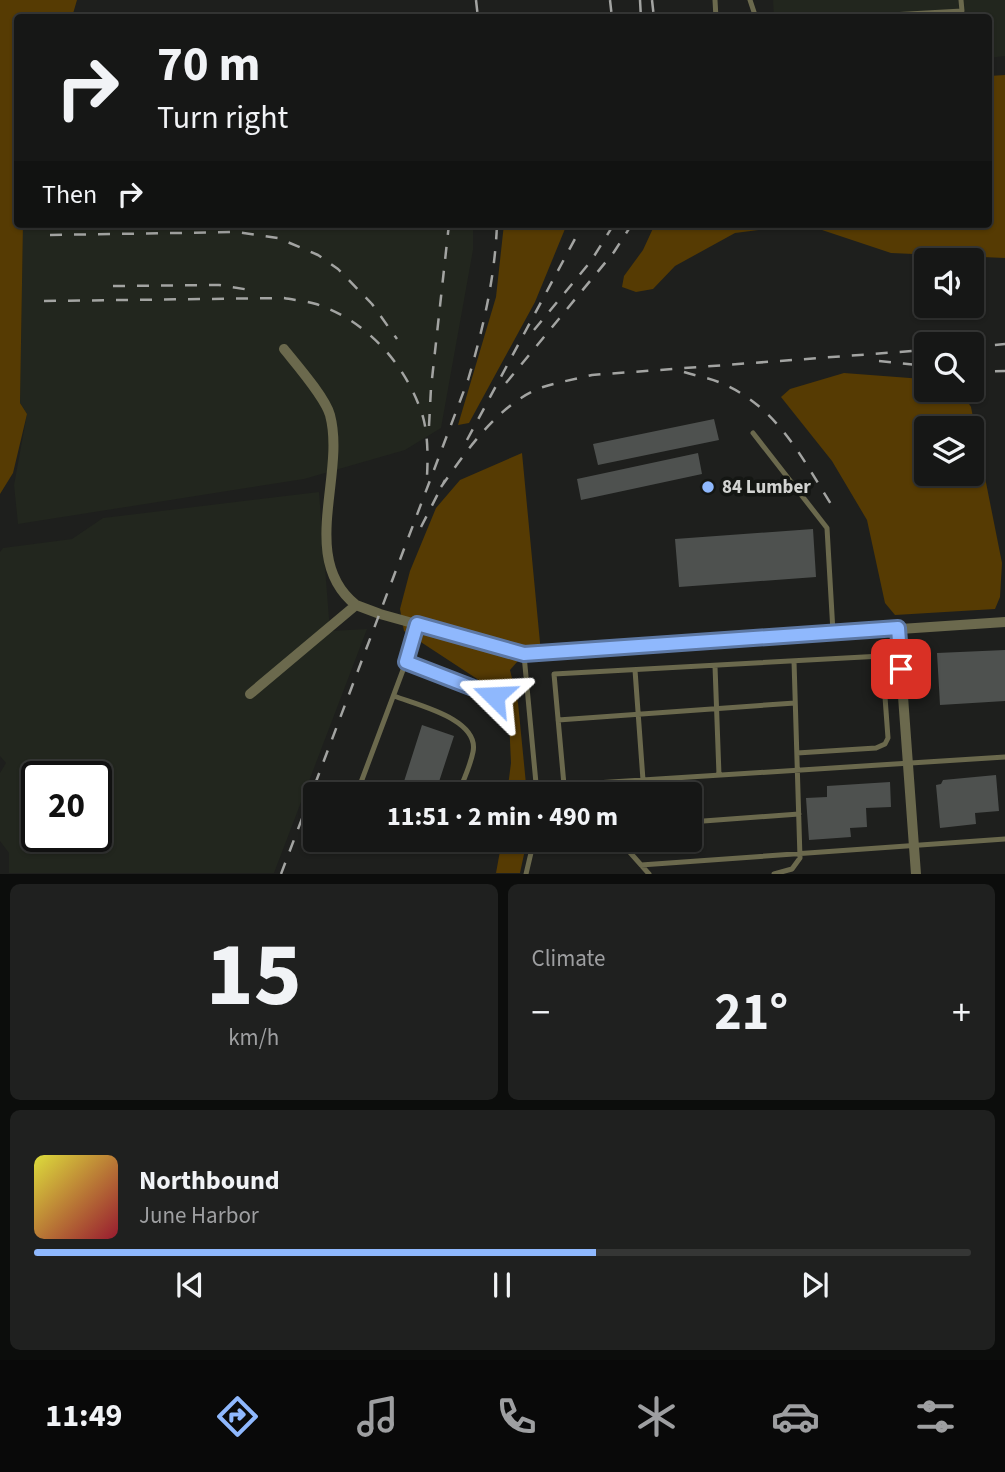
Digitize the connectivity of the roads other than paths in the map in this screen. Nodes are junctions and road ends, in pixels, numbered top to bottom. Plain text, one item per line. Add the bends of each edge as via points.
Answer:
1 (961, 0) edge
2 (908, 14) edge
3 (284, 349) dead end
4 (753, 433) dead end
5 (356, 605) junction
6 (1005, 622) edge
7 (417, 624) junction
8 (898, 628) junction
9 (833, 632) junction
10 (524, 654) junction
11 (794, 661) junction
12 (406, 662) junction
13 (715, 666) junction
14 (635, 670) junction
15 (250, 694) dead end
16 (394, 696) junction
17 (494, 696) dead end
18 (795, 703) junction
19 (717, 709) junction
20 (638, 714) junction
21 (558, 720) junction
22 (797, 753) junction
23 (1005, 757) edge
24 (908, 762) junction
25 (797, 770) junction
26 (719, 775) junction
27 (643, 780) junction
28 (361, 782) edge
29 (462, 782) edge
30 (536, 782) edge
31 (564, 782) edge
32 (611, 782) edge
33 (799, 814) junction
34 (702, 821) edge
35 (1005, 839) edge
36 (914, 845) junction
37 (531, 852) edge
38 (630, 852) edge
39 (800, 854) junction
40 (641, 865) junction
41 (526, 873) edge
42 (649, 873) edge
43 (774, 873) edge
44 (916, 873) edge

1 - 2 lane via 962,11
3 - 5 street via 329,413 333,439 329,564 344,596
4 - 9 lane via 827,528
5 - 7 street
5 - 15 street
6 - 8 street
7 - 10 street
7 - 12 lane
8 - 9 street
8 - 24 street
9 - 10 street
10 - 30 lane
11 - 13 lane
11 - 18 lane
11 - 22 lane via 882,656 888,738 876,748
12 - 16 lane
12 - 17 lane
13 - 14 lane
13 - 19 lane
14 - 20 lane
14 - 21 lane via 554,674
16 - 28 lane
16 - 29 lane via 460,721 474,750
18 - 19 lane
18 - 22 lane
19 - 20 lane
19 - 26 lane
20 - 21 lane
20 - 27 lane
21 - 31 lane
22 - 25 lane
23 - 24 lane
24 - 25 lane
24 - 36 street
25 - 26 lane
25 - 33 lane
26 - 27 lane
27 - 32 lane
33 - 34 lane
33 - 39 lane
35 - 36 lane
36 - 39 lane
36 - 44 street
37 - 41 lane
38 - 40 lane
39 - 40 lane
39 - 43 lane via 792,869
40 - 42 lane

